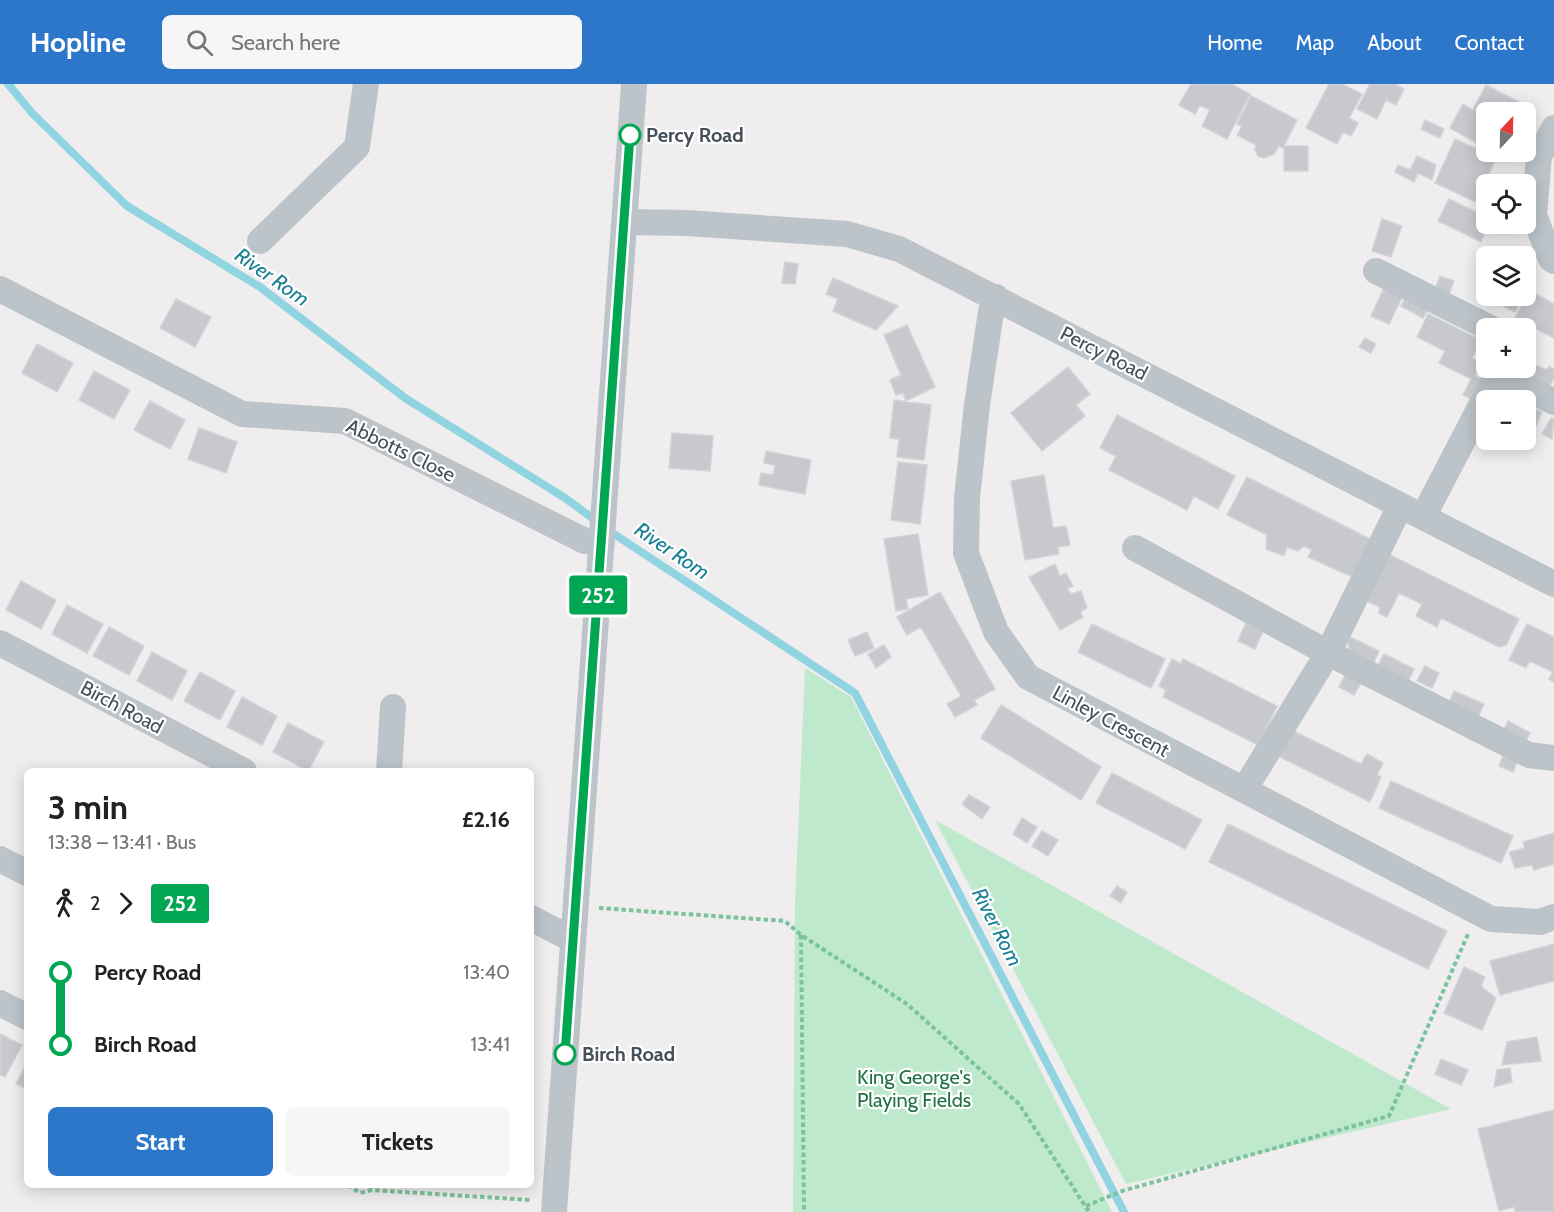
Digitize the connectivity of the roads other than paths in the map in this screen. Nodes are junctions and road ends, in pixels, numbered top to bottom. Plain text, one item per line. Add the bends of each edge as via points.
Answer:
1 (366, 84) edge
2 (634, 84) edge
3 (1554, 128) edge
4 (625, 222) junction
5 (260, 241) dead end
6 (1554, 261) edge
7 (1376, 271) dead end
8 (0, 289) edge
9 (996, 297) junction
10 (1476, 321) edge
11 (1493, 378) edge
12 (1511, 378) edge
13 (1554, 402) edge
14 (1400, 506) junction
15 (1423, 517) junction
16 (603, 538) junction
17 (1135, 548) dead end
18 (1554, 584) edge
19 (0, 643) edge
20 (1328, 653) junction
21 (393, 707) dead end
22 (1554, 758) edge
23 (238, 768) edge
24 (389, 768) edge
25 (1244, 790) junction
26 (0, 859) edge
27 (24, 871) edge
28 (1554, 917) edge
29 (534, 920) edge
30 (573, 940) junction
31 (0, 1003) edge
32 (24, 1015) edge
33 (555, 1207) edge

1 - 5 street via 357,147
2 - 4 street
3 - 6 street via 1539,156 1534,215
4 - 9 street, Percy Road via 848,234 899,249
4 - 16 street
7 - 10 street
8 - 16 street, Abbotts Close via 242,414 345,421 585,541
9 - 14 street, Percy Road
9 - 25 street, Linley Crescent via 976,405 966,553 996,632 1028,677
11 - 15 street
12 - 13 street
14 - 15 street, Percy Road
14 - 20 street
15 - 18 street, Percy Road
16 - 30 street
17 - 20 street
19 - 23 street, Birch Road
20 - 22 street via 1529,755
20 - 25 street
21 - 24 street
25 - 28 street, Linley Crescent via 1491,919 1540,922
26 - 27 street
29 - 30 street
30 - 33 street
31 - 32 street

